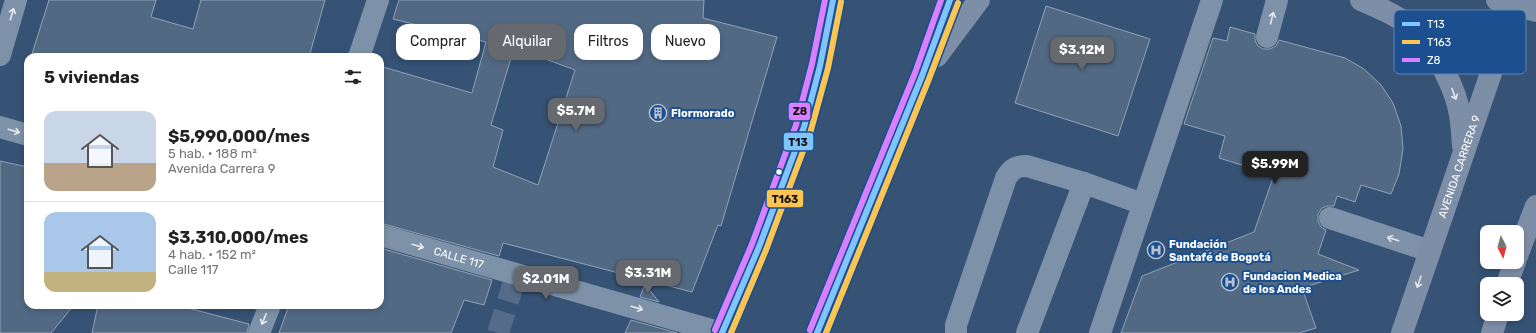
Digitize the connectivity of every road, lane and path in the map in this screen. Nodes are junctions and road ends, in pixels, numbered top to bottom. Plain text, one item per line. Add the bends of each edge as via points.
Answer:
1 (16, 0) edge
2 (378, 0) edge
3 (833, 0) edge
4 (950, 0) edge
5 (967, 0) edge
6 (979, 0) edge
7 (1212, 0) edge
8 (1277, 0) edge
9 (1361, 0) edge
10 (1497, 0) edge
11 (1516, 0) edge
12 (1513, 10) edge
13 (1536, 12) edge
14 (1394, 15) edge
15 (1267, 37) dead end
16 (360, 53) edge
17 (0, 55) edge
18 (1446, 74) edge
19 (1491, 74) edge
20 (922, 76) junction
21 (0, 127) edge
22 (24, 134) edge
23 (1464, 153) junction
24 (1084, 183) junction
25 (1143, 204) junction
26 (1536, 206) edge
27 (1330, 218) dead end
28 (384, 236) edge
29 (1524, 238) edge
30 (1536, 242) edge
31 (1430, 250) junction
32 (1524, 256) edge
33 (268, 309) edge
34 (1496, 321) edge
35 (259, 333) edge
36 (722, 333) edge
37 (817, 333) edge
38 (956, 333) edge
39 (1027, 333) edge
40 (1100, 333) edge
41 (1402, 333) edge
42 (1492, 333) edge

17 -> 1 street
2 - 16 street
3 - 36 main road via 820,66 804,127 760,247
4 - 20 main road
5 - 20 main road
6 - 20 main road
7 - 25 street
15 -> 8 street
9 -> 14 main road
10 - 13 main road, bridge
11 - 12 main road, AVENIDA CARRERA 9
18 -> 23 main road via 1460,114
19 - 23 main road, AVENIDA CARRERA 9
20 - 37 main road
21 -> 22 street
23 - 31 main road, AVENIDA CARRERA 9
24 - 25 street
24 - 38 street via 1027,166 1010,170 956,326
24 - 39 street
25 - 40 street
26 - 29 main road
31 -> 27 street
28 -> 36 street, CALLE 117 via 515,278
30 - 32 main road
31 -> 41 main road, AVENIDA CARRERA 9
33 -> 35 street
34 - 42 main road

